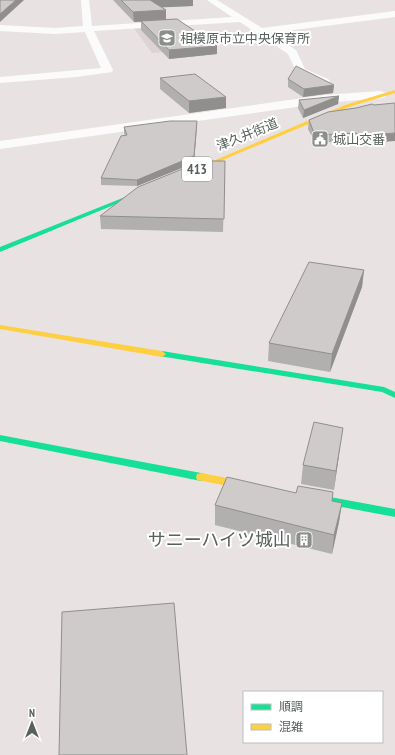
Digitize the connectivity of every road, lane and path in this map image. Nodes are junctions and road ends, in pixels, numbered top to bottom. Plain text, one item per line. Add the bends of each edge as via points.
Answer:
1 (85, 0) edge
2 (211, 0) edge
3 (395, 14) edge
4 (240, 19) junction
5 (0, 28) edge
6 (88, 29) junction
7 (261, 31) junction
8 (0, 80) edge
9 (395, 91) edge
10 (380, 95) junction
11 (351, 96) junction
12 (395, 99) edge
13 (328, 115) junction
14 (0, 145) edge
15 (184, 174) edge
16 (156, 186) edge
17 (0, 250) edge
18 (0, 327) edge
19 (395, 395) edge
20 (0, 438) edge
21 (264, 488) edge
22 (302, 496) edge
23 (395, 513) edge

1 - 6 street
2 - 4 street
3 - 7 street
4 - 6 street
4 - 7 street
5 - 6 street via 55,31
6 - 8 street via 109,69 107,71
7 - 11 street via 290,50 301,70
9 - 10 main road, 津久井街道 / 413
10 - 11 street
10 - 13 main road, 津久井街道 / 413
11 - 14 street
12 - 13 street via 355,111
13 - 15 main road, 津久井街道 / 413
16 - 17 main road
18 - 19 main road via 376,389
20 - 21 main road
22 - 23 main road

